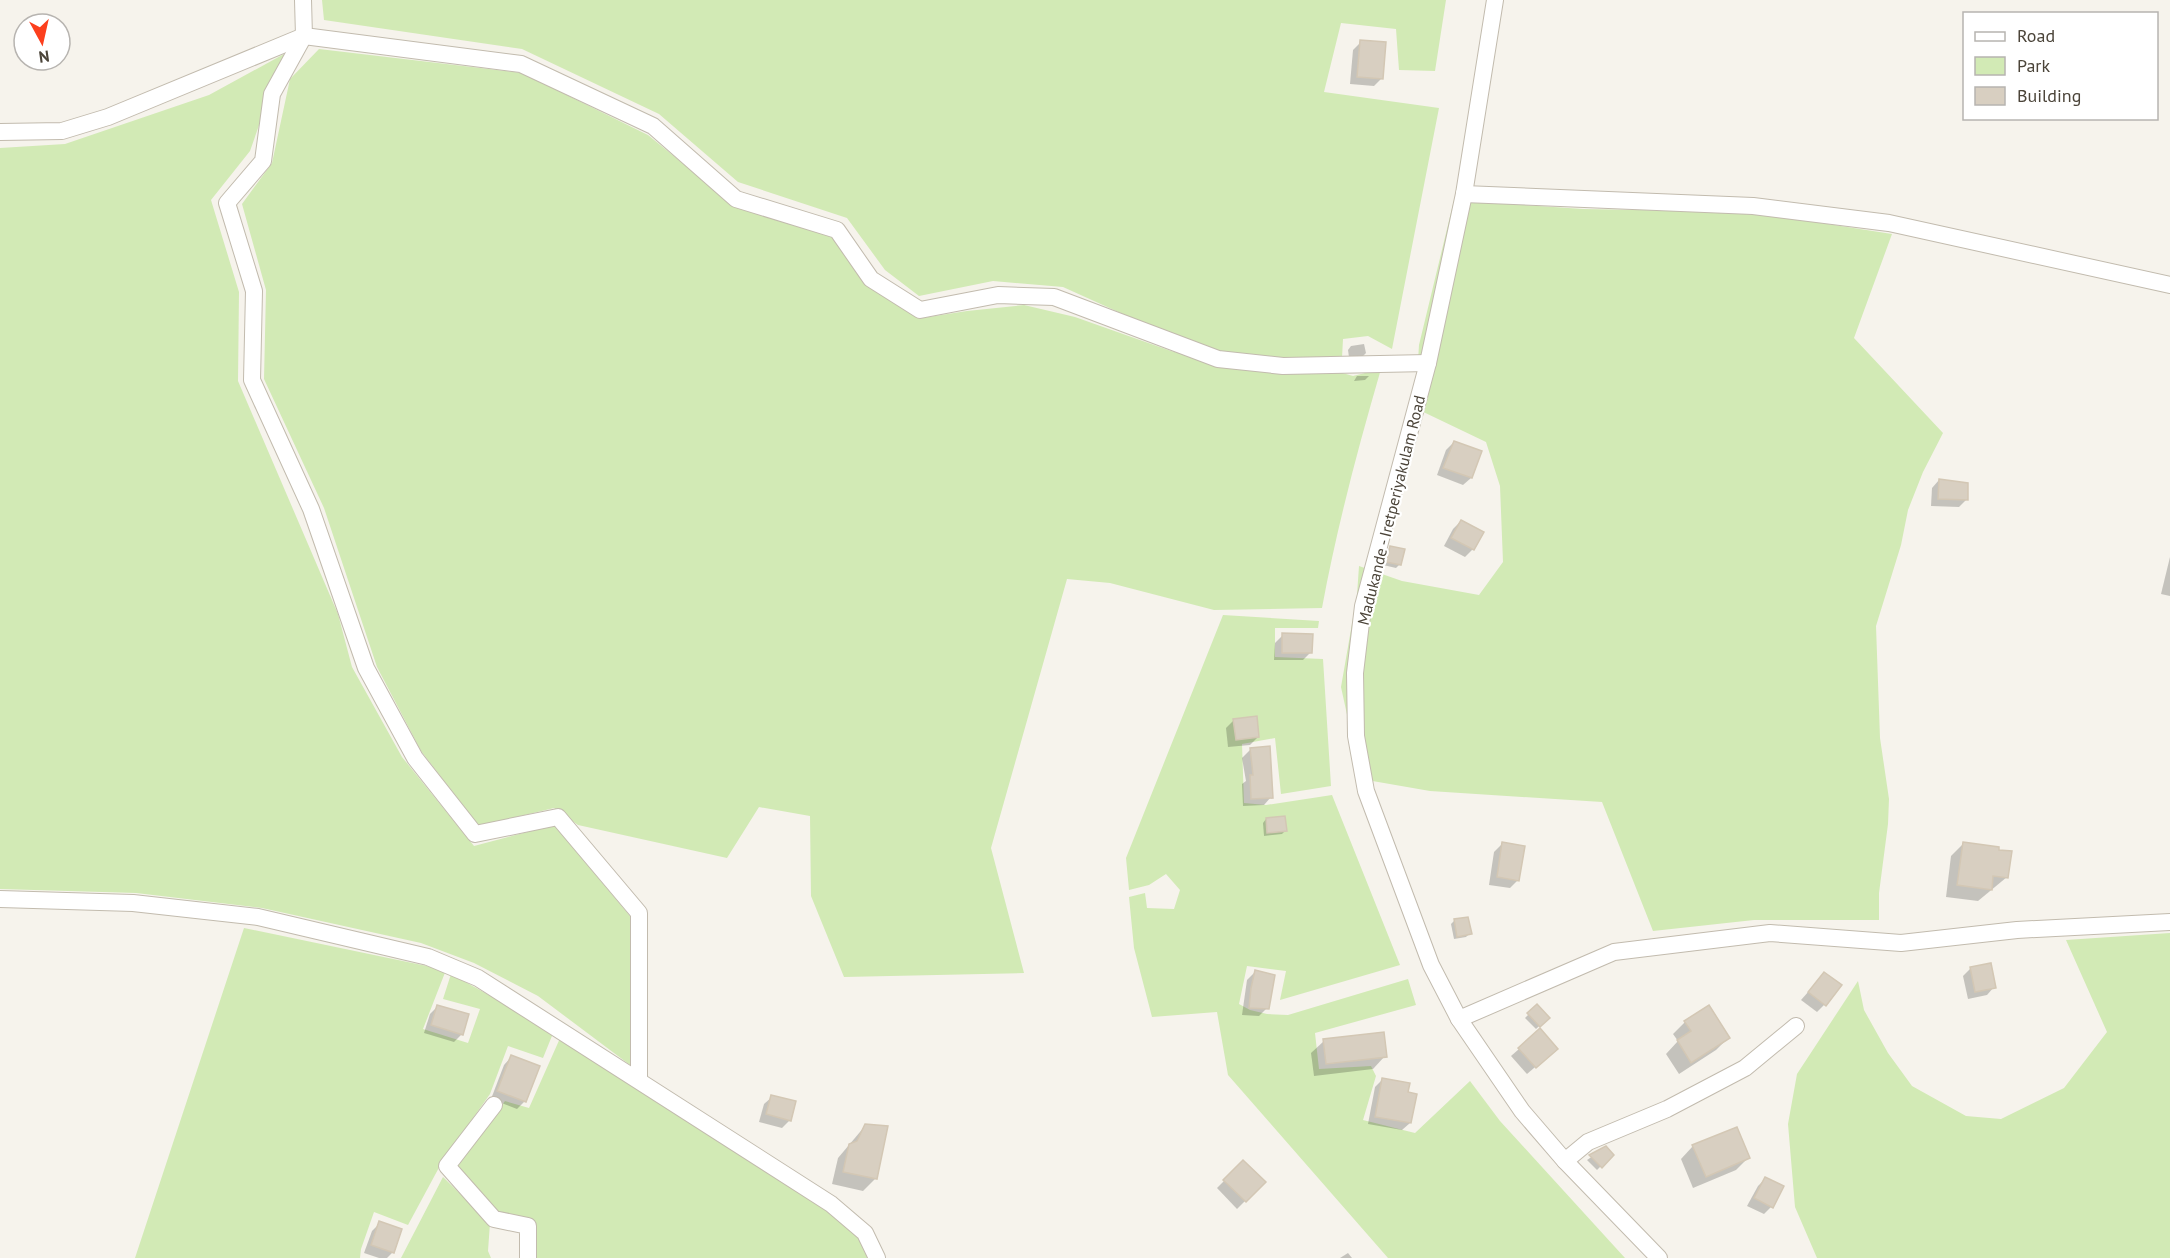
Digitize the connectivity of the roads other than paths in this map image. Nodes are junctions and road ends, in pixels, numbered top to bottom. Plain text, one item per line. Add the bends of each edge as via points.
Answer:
1 (303, 0) edge
2 (1495, 0) edge
3 (304, 36) junction
4 (0, 132) edge
5 (1464, 194) junction
6 (2170, 285) edge
7 (1428, 363) junction
8 (0, 899) edge
9 (2170, 922) edge
10 (1460, 1019) junction
11 (1796, 1026) dead end
12 (639, 1080) junction
13 (494, 1105) dead end
14 (1565, 1161) junction
15 (528, 1258) edge
16 (877, 1258) edge
17 (1659, 1258) edge

1 - 3 street
2 - 5 street, Madukande - Iretperiyakulam Road
3 - 4 street via 108,117 62,131
3 - 7 street via 521,64 653,126 736,199 837,230 872,279 921,310 998,296 1054,297 1218,359 1283,366
3 - 12 street via 272,94 263,161 227,203 254,291 252,380 311,509 366,668 415,758 475,834 558,818 639,913
5 - 6 street via 1753,206 1889,223
5 - 7 street, Madukande - Iretperiyakulam Road
7 - 10 street, Madukande - Iretperiyakulam Road via 1363,606 1355,674 1356,736 1366,791 1431,965
8 - 12 street via 132,903 258,917 428,957 478,978
9 - 10 street via 2017,930 1901,943 1770,933 1614,952
10 - 14 street, Madukande - Iretperiyakulam Road via 1522,1110
11 - 14 street via 1745,1068 1667,1110 1588,1143
12 - 16 street via 831,1204 866,1233
13 - 15 street via 447,1166 494,1219 528,1226
14 - 17 street, Madukande - Iretperiyakulam Road

